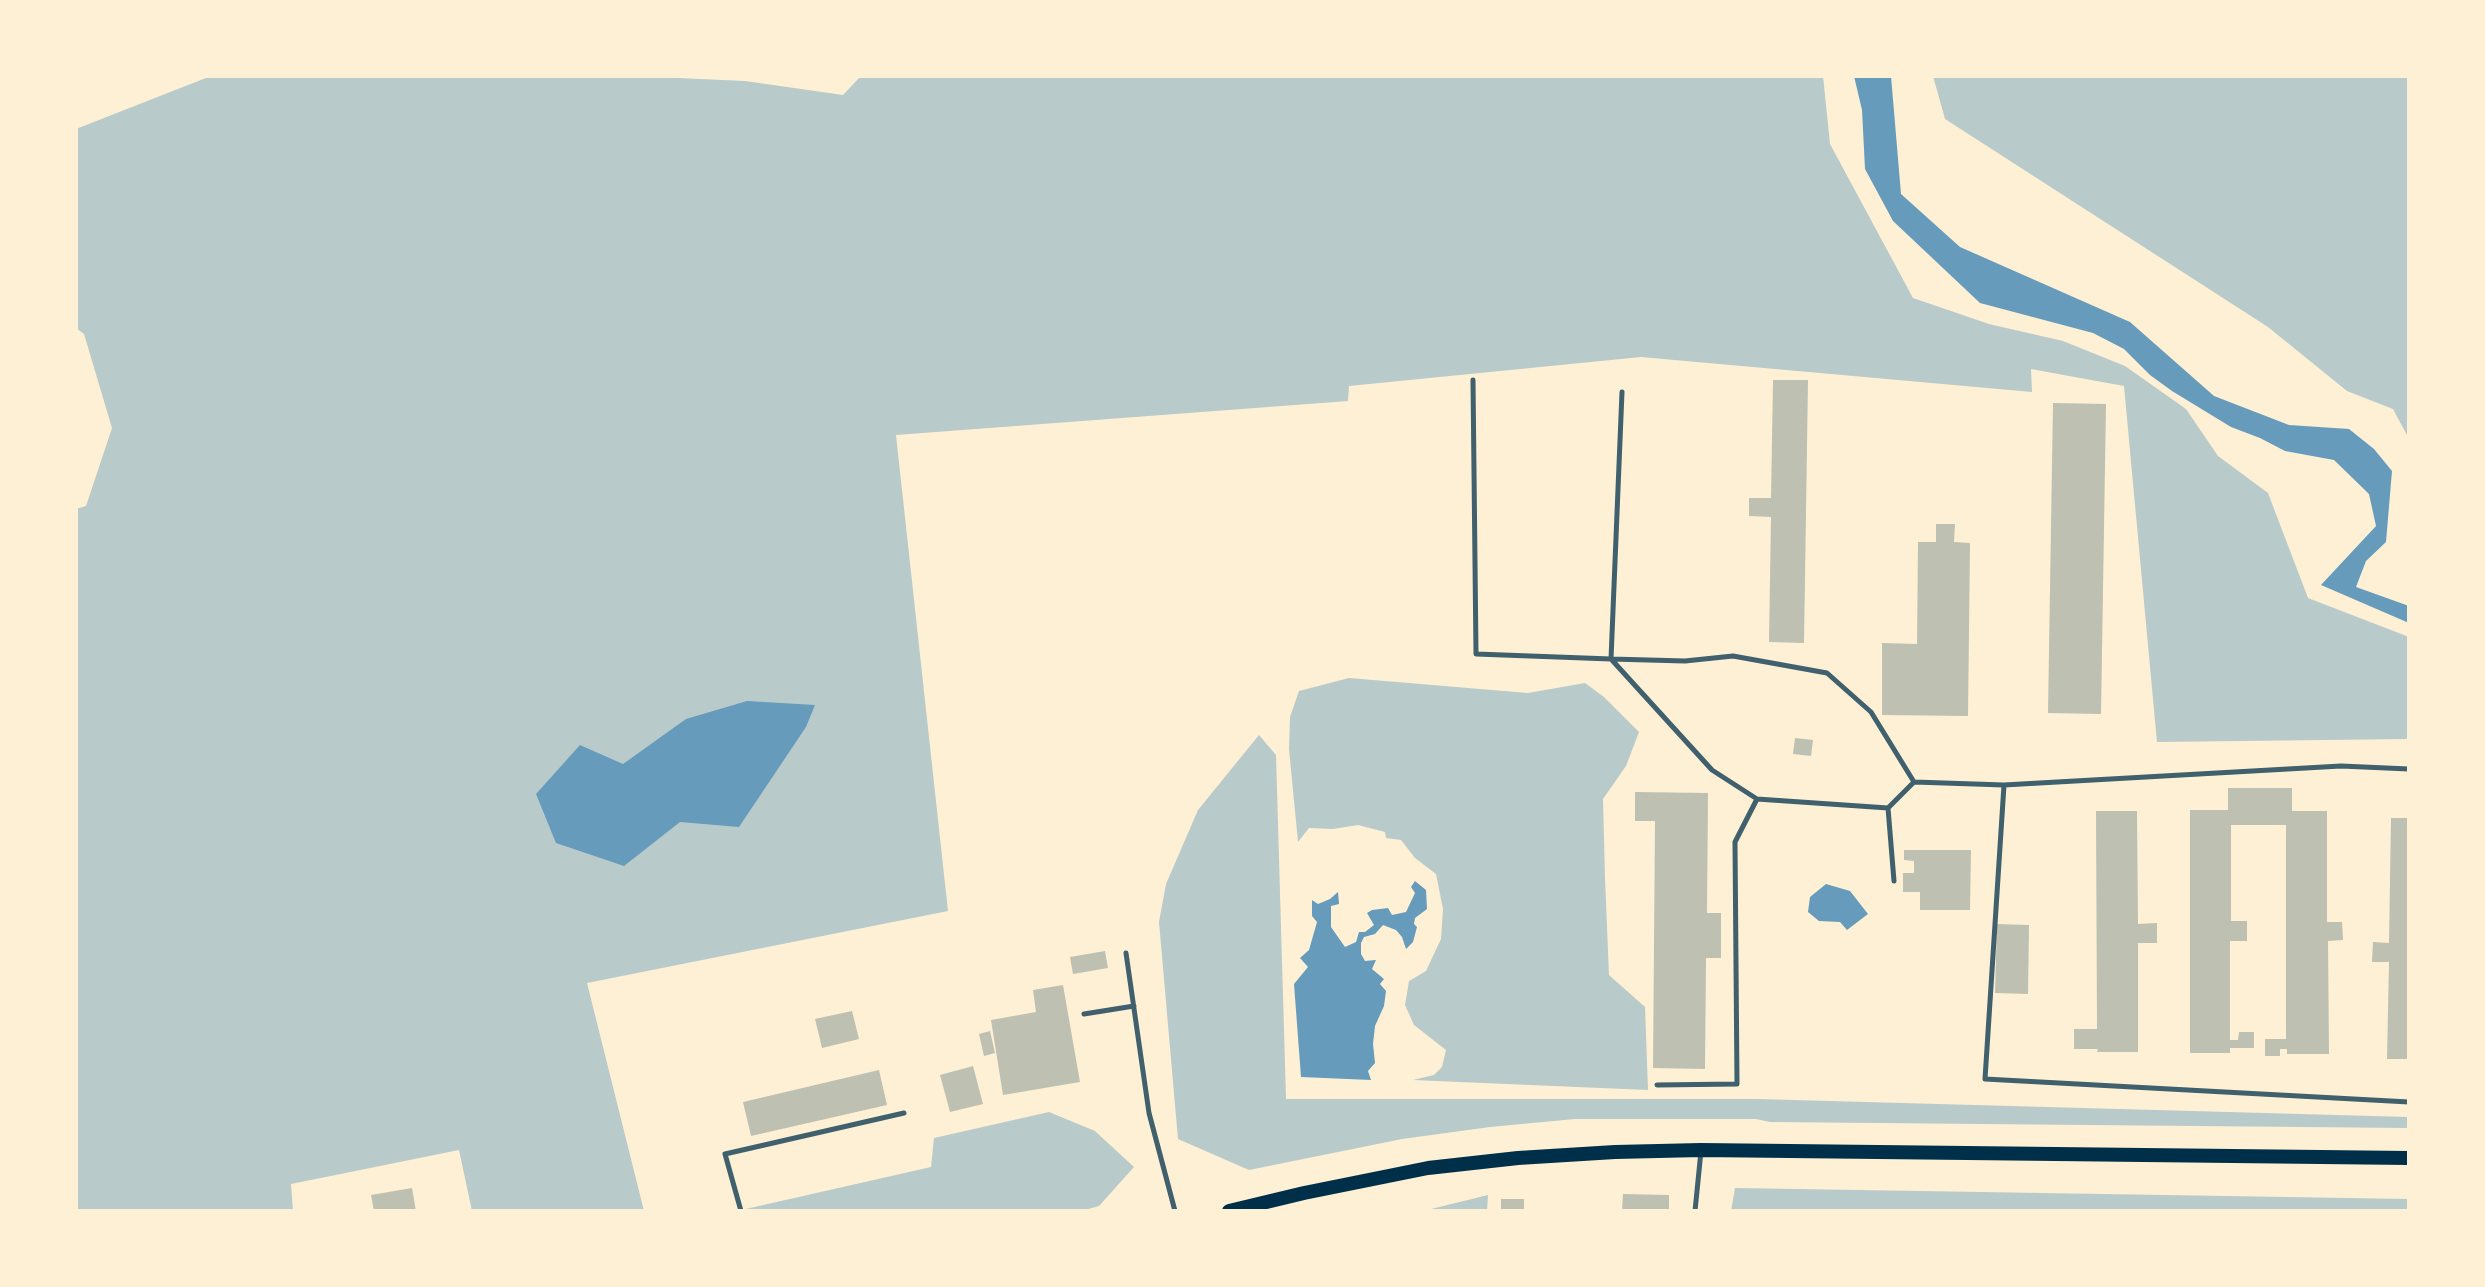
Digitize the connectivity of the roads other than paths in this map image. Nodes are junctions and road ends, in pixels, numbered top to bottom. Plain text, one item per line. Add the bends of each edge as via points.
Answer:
1 (1473, 380) dead end
2 (1622, 392) dead end
3 (1611, 659) junction
4 (2409, 769) edge
5 (1914, 782) junction
6 (2004, 785) junction
7 (1757, 799) junction
8 (1888, 808) junction
9 (1894, 881) dead end
10 (1126, 953) dead end
11 (1134, 1006) junction
12 (1084, 1014) dead end
13 (1657, 1085) dead end
14 (2409, 1102) edge
15 (904, 1113) dead end
16 (1701, 1150) junction
17 (2409, 1158) edge
18 (741, 1211) edge
19 (1175, 1211) edge
20 (1229, 1211) edge
21 (1695, 1211) edge

1 - 3 lane via 1476,654
2 - 3 lane
3 - 5 lane via 1733,656 1827,673 1871,712
3 - 7 lane via 1712,770
4 - 6 lane via 2341,766
5 - 6 lane
5 - 8 lane
6 - 14 lane via 1985,1079
7 - 8 lane
7 - 13 lane via 1735,842 1737,1084
8 - 9 lane
10 - 11 lane
11 - 12 lane
11 - 19 lane via 1149,1113
15 - 18 lane via 725,1154
16 - 17 main road
16 - 20 main road via 1518,1158 1428,1168
16 - 21 lane

